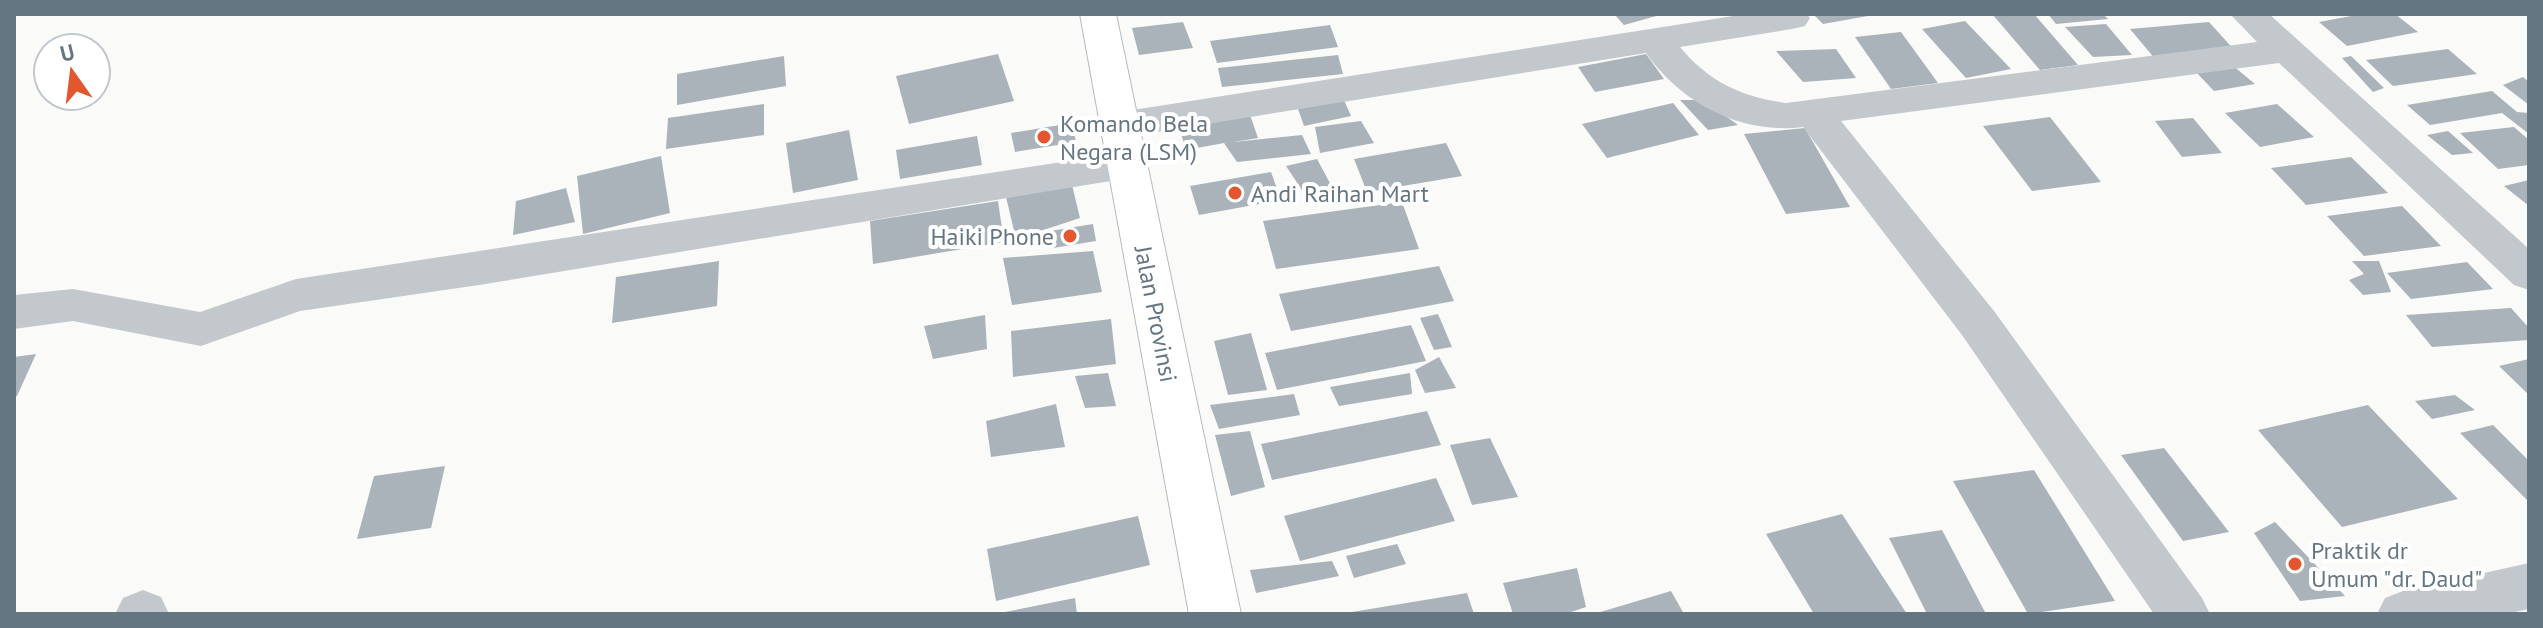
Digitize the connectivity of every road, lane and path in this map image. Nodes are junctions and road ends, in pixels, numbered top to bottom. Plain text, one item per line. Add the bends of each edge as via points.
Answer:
1 (1098, 14) edge
2 (2248, 14) edge
3 (1792, 18) dead end
4 (1656, 40) junction
5 (2287, 50) junction
6 (1814, 114) junction
7 (1124, 145) junction
8 (2529, 274) edge
9 (14, 312) edge
10 (2529, 586) edge
11 (1215, 614) edge
12 (2184, 614) edge
13 (2403, 614) edge

1 - 7 main road, Jalan Provinsi
2 - 5 street
3 - 4 street
4 - 6 street via 1683,77 1711,96 1764,114
4 - 7 street
5 - 6 street
5 - 8 street
6 - 12 street via 1978,323
7 - 9 street via 479,269 296,295 201,329 73,305
7 - 11 main road, Jalan Provinsi
10 - 13 street

